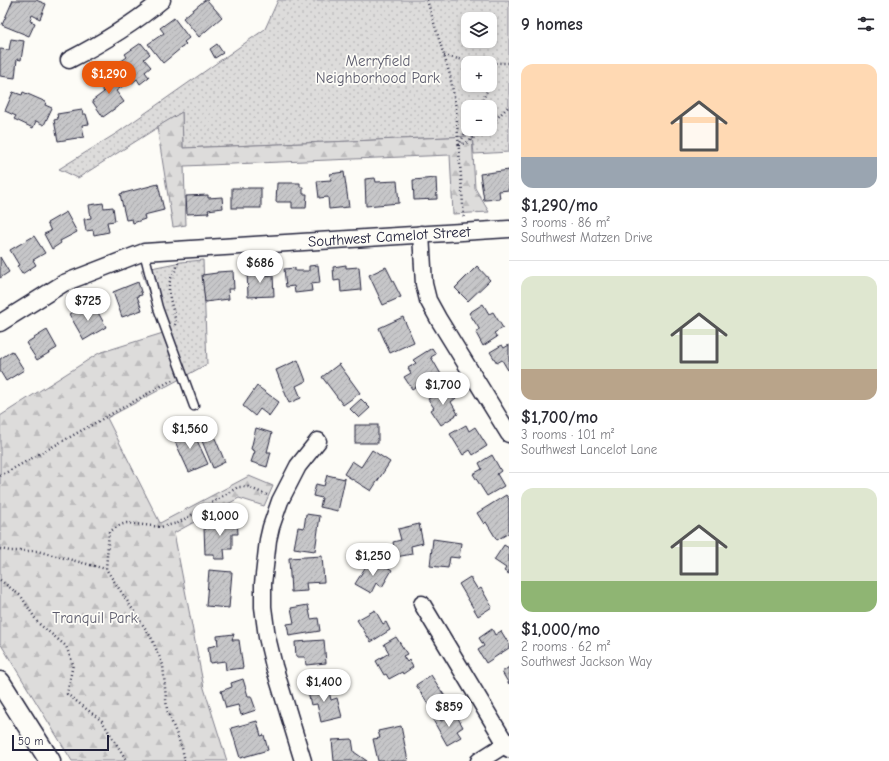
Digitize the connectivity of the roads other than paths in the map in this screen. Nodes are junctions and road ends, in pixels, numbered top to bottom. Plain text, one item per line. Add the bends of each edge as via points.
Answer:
1 (162, 0) edge
2 (69, 60) dead end
3 (509, 229) edge
4 (421, 234) junction
5 (144, 252) junction
6 (0, 324) edge
7 (194, 406) dead end
8 (509, 434) edge
9 (318, 441) dead end
10 (422, 604) dead end
11 (0, 682) edge
12 (508, 745) edge
13 (50, 761) edge
14 (303, 761) edge
15 (479, 761) edge

1 - 2 street via 119,33
3 - 4 street, Southwest Camelot Street
4 - 5 street, Southwest Camelot Street
4 - 8 street via 424,284 428,300
5 - 6 street, Southwest Camelot Street via 64,283
5 - 7 lane via 158,308
9 - 14 street via 298,466 280,501 271,527 263,584 267,637
10 - 12 street
11 - 13 street
12 - 15 street

